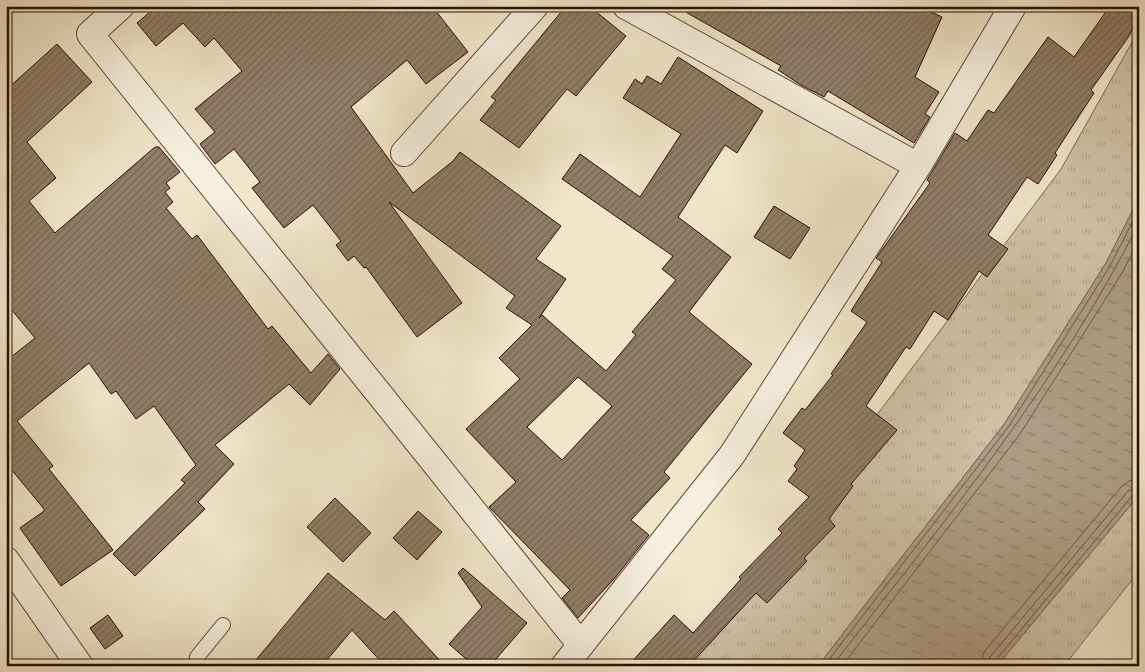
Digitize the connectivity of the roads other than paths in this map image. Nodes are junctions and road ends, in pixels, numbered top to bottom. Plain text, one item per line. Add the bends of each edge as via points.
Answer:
1 (121, 6) edge
2 (535, 6) edge
3 (1013, 6) edge
4 (640, 9) edge
5 (404, 153) dead end
6 (918, 166) junction
7 (6, 560) edge
8 (223, 625) dead end
9 (581, 645) junction
10 (80, 666) edge
11 (196, 666) edge
12 (564, 666) edge

1 - 9 street via 90,34
2 - 5 street
3 - 6 street
4 - 6 street
6 - 9 street via 732,455
7 - 10 street
8 - 11 lane via 197,657
9 - 12 street

